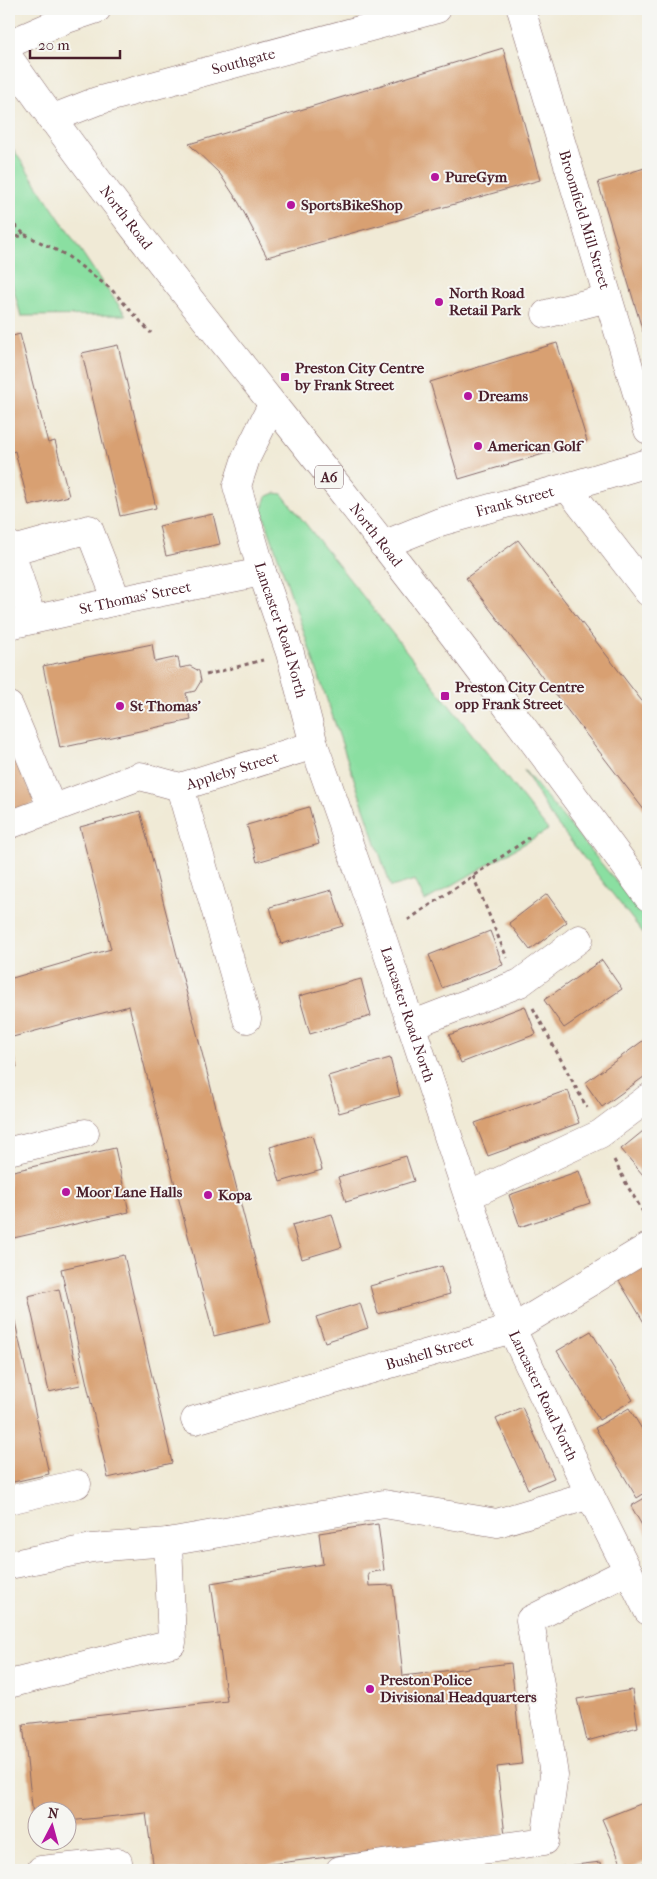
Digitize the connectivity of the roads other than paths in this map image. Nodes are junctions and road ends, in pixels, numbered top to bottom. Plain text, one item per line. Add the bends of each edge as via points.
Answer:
1 (97, 9) edge
2 (437, 9) edge
3 (521, 9) edge
4 (9, 44) edge
5 (9, 58) edge
6 (51, 119) junction
7 (608, 298) junction
8 (546, 314) dead end
9 (272, 405) junction
10 (648, 430) edge
11 (648, 463) edge
12 (567, 487) junction
13 (383, 544) junction
14 (10, 548) edge
15 (262, 572) junction
16 (648, 592) edge
17 (117, 601) junction
18 (20, 622) edge
19 (9, 706) edge
20 (314, 745) junction
21 (180, 787) junction
22 (52, 808) junction
23 (9, 825) edge
24 (648, 897) edge
25 (579, 939) dead end
26 (247, 1019) dead end
27 (410, 1025) junction
28 (648, 1098) edge
29 (85, 1133) dead end
30 (9, 1151) edge
31 (468, 1196) junction
32 (648, 1247) edge
33 (512, 1329) junction
34 (195, 1420) dead end
35 (77, 1484) dead end
36 (590, 1495) junction
37 (9, 1500) edge
38 (168, 1542) junction
39 (9, 1565) edge
40 (628, 1572) junction
41 (648, 1610) edge
42 (9, 1684) edge
43 (41, 1870) edge
44 (119, 1870) edge
45 (340, 1870) edge

1 - 4 main road
2 - 6 main road, Southgate via 97,101
3 - 7 main road, Broomfield Mill Street
5 - 6 main road, North Road / A6
6 - 9 main road, North Road / A6
7 - 8 main road
7 - 10 main road, Broomfield Mill Street
9 - 13 main road, North Road / A6
9 - 15 main road, Lancaster Road North via 246,458 237,486
11 - 12 main road, Frank Street
12 - 13 main road, Frank Street via 440,522
12 - 16 main road
13 - 24 main road, North Road / A6
14 - 17 main road via 89,529
14 - 18 main road
15 - 17 main road, St Thomas' Street
15 - 20 main road, Lancaster Road North via 290,653
17 - 18 main road, St Thomas' Street
19 - 22 main road
20 - 21 main road, Appleby Street
20 - 27 main road, Lancaster Road North
21 - 22 main road, Appleby Street via 140,776
21 - 26 main road
22 - 23 main road, Appleby Street
25 - 27 main road via 520,983
27 - 31 main road, Lancaster Road North
28 - 31 main road via 600,1134
29 - 30 main road
31 - 33 main road, Lancaster Road North
32 - 33 main road, Bushell Street
33 - 34 main road, Bushell Street
33 - 36 main road, Lancaster Road North
35 - 37 main road
36 - 38 main road via 497,1523 384,1504
36 - 40 main road, Lancaster Road North
38 - 39 main road via 92,1548
38 - 42 main road via 172,1643
40 - 41 main road, Lancaster Road North
40 - 45 main road via 530,1620 554,1775 545,1841
43 - 44 main road via 118,1862

